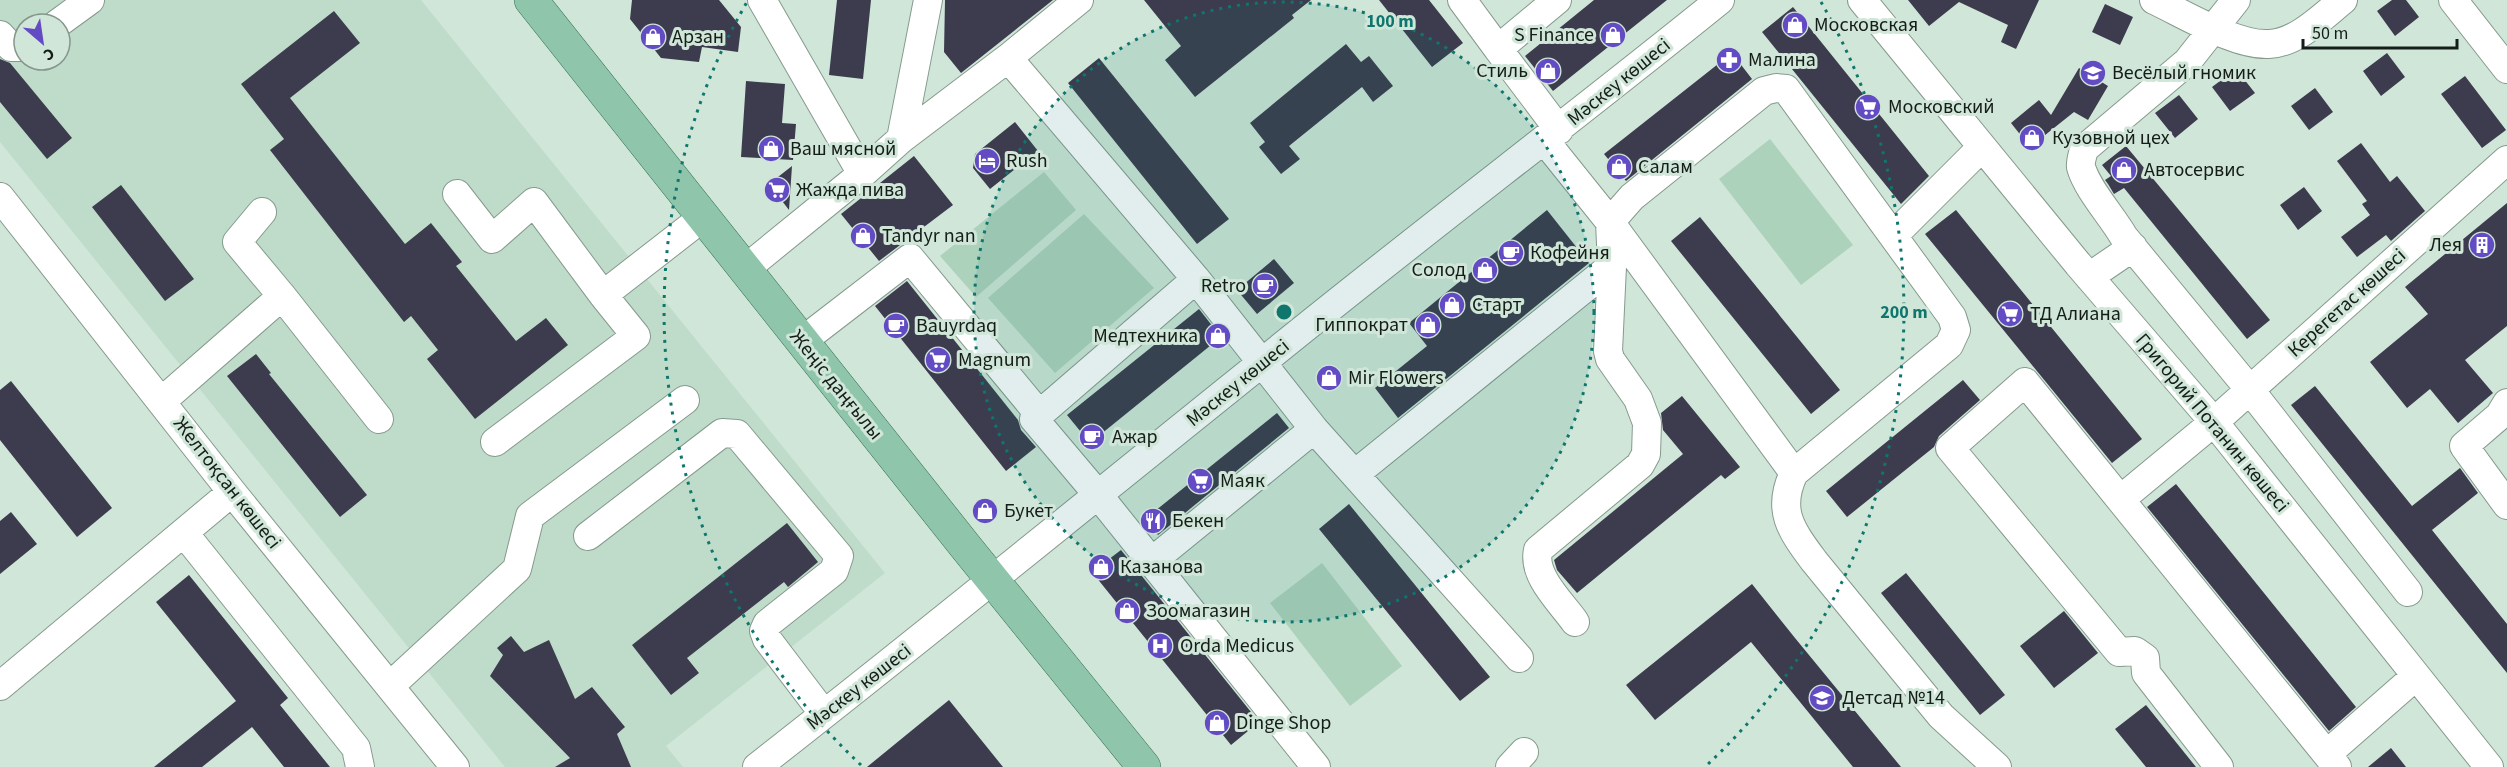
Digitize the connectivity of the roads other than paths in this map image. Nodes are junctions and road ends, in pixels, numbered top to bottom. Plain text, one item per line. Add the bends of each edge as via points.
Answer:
1 (90, 0) edge
2 (531, 0) edge
3 (762, 0) edge
4 (927, 0) edge
5 (1079, 0) edge
6 (1462, 0) edge
7 (1557, 0) edge
8 (1720, 0) edge
9 (1862, 0) edge
10 (2154, 0) edge
11 (2236, 0) edge
12 (2343, 0) edge
13 (2453, 0) edge
14 (72, 13) edge
15 (2213, 28) junction
16 (0, 35) edge
17 (12, 46) edge
18 (1498, 49) junction
19 (1008, 58) junction
20 (2507, 69) edge
21 (1552, 136) junction
22 (901, 139) junction
23 (1982, 147) junction
24 (2507, 160) edge
25 (862, 174) junction
26 (457, 194) dead end
27 (0, 197) edge
28 (262, 212) dead end
29 (702, 218) junction
30 (1610, 222) junction
31 (1894, 235) junction
32 (2133, 247) junction
33 (1612, 266) junction
34 (744, 270) junction
35 (2090, 277) junction
36 (1196, 279) junction
37 (603, 295) junction
38 (282, 297) junction
39 (801, 342) junction
40 (1260, 363) junction
41 (2250, 390) junction
42 (686, 400) dead end
43 (162, 401) junction
44 (2507, 403) edge
45 (1039, 414) junction
46 (379, 419) dead end
47 (2214, 422) junction
48 (1314, 429) junction
49 (495, 442) dead end
50 (1794, 473) junction
51 (1355, 474) junction
52 (232, 492) junction
53 (1099, 496) junction
54 (2121, 499) junction
55 (2507, 505) edge
56 (184, 533) junction
57 (588, 536) dead end
58 (1150, 562) junction
59 (993, 582) junction
60 (2408, 592) dead end
61 (1575, 622) dead end
62 (1519, 658) dead end
63 (2416, 676) junction
64 (0, 686) edge
65 (390, 686) junction
66 (824, 714) junction
67 (2332, 760) edge
68 (360, 767) edge
69 (455, 767) edge
70 (757, 767) edge
71 (1144, 767) edge
72 (1316, 767) edge
73 (1997, 767) edge
74 (2219, 767) edge
75 (2489, 767) edge

1 - 14 street
2 - 29 main road, Жеңіс даңғылы
3 - 25 street
4 - 22 street
5 - 19 street
6 - 18 street
7 - 18 street
8 - 21 street, Мәскеу көшесі
9 - 23 street, Григорий Потанин көшесі
10 - 15 street
11 - 15 street
12 - 15 street via 2298,34 2270,45 2246,41
13 - 20 street
15 - 32 street via 2187,62 2084,149 2080,165 2091,188
16 - 17 street
18 - 21 street
19 - 22 street
19 - 36 street
21 - 30 street
21 - 40 street, Мәскеу көшесі
22 - 25 street
23 - 31 street
23 - 35 street, Григорий Потанин көшесі
24 - 41 street, Керегетас көшесі
25 - 34 street
26 - 37 street via 492,239 534,202
27 - 43 street, Желтоқсан көшесі
28 - 38 street via 237,242
29 - 34 main road, Жеңіс даңғылы
29 - 37 street
30 - 31 street via 1632,197 1764,91 1776,88 1786,89
30 - 33 street
30 - 50 street
31 - 50 street via 1952,317 1956,330 1949,345
32 - 35 street
32 - 41 street
33 - 51 street
33 - 61 street via 1610,359 1638,399 1648,435 1640,465 1538,550 1536,558 1542,576
34 - 39 main road, Жеңіс даңғылы
35 - 47 street, Григорий Потанин көшесі
36 - 40 street
36 - 45 street
37 - 49 street via 636,336
38 - 43 street
38 - 46 street
39 - 45 street via 910,258
39 - 59 main road, Жеңіс даңғылы
40 - 48 street
40 - 53 street, Мәскеу көшесі
41 - 47 street, Керегетас көшесі
41 - 60 street
42 - 65 street via 530,516 517,569
43 - 52 street, Желтоқсан көшесі
44 - 55 street via 2499,416 2464,446
45 - 53 street via 1034,419
47 - 54 street, Керегетас көшесі
47 - 63 street, Григорий Потанин көшесі
48 - 51 street
48 - 58 street
50 - 73 street via 1784,504 1804,546 1941,716
51 - 62 street
52 - 56 street
52 - 65 street, Желтоқсан көшесі
53 - 58 street
53 - 59 street, Мәскеу көшесі
54 - 67 street
54 - 74 street via 2025,382 1950,448 2119,652 2134,651 2145,658 2146,673
56 - 64 street
56 - 68 street via 356,748
57 - 66 street via 722,433 737,434 839,556 834,571 766,624 764,631
58 - 72 street
59 - 66 street, Мәскеу көшесі
59 - 71 main road, Жеңіс даңғылы
63 - 67 street
63 - 75 street, Григорий Потанин көшесі
65 - 69 street, Желтоқсан көшесі
66 - 70 street, Мәскеу көшесі

